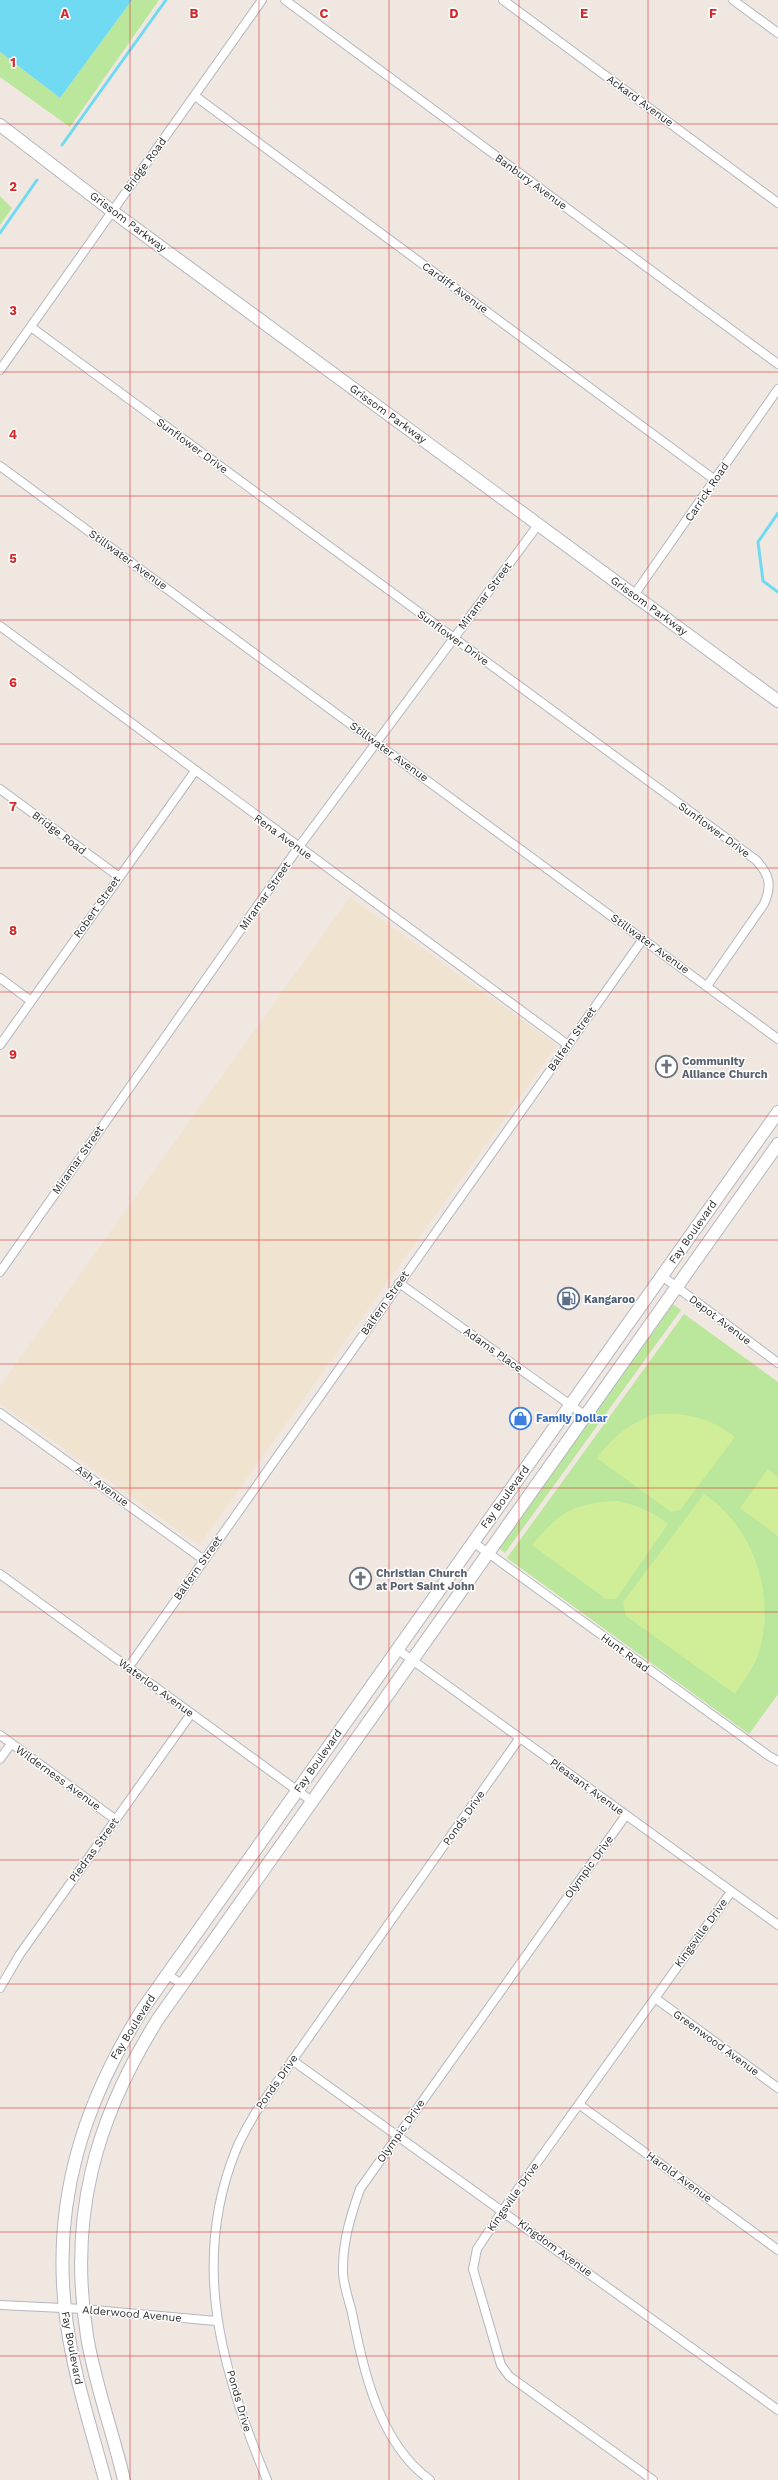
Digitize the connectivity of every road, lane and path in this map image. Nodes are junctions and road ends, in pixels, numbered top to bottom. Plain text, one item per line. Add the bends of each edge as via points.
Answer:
1 (262, 0) edge
2 (285, 0) edge
3 (503, 0) edge
4 (733, 0) edge
5 (778, 33) edge
6 (195, 96) junction
7 (0, 124) edge
8 (778, 203) edge
9 (112, 211) junction
10 (31, 327) junction
11 (778, 364) edge
12 (0, 370) edge
13 (778, 389) edge
14 (0, 466) edge
15 (715, 480) junction
16 (538, 525) junction
17 (634, 595) junction
18 (0, 626) edge
19 (453, 639) junction
20 (778, 701) edge
21 (376, 742) junction
22 (195, 771) junction
23 (0, 789) edge
24 (298, 848) junction
25 (118, 876) junction
26 (643, 939) junction
27 (0, 978) edge
28 (707, 986) junction
29 (31, 1001) junction
30 (778, 1039) edge
31 (0, 1045) edge
32 (568, 1045) junction
33 (778, 1112) edge
34 (778, 1144) edge
35 (0, 1272) edge
36 (662, 1276) junction
37 (399, 1283) junction
38 (676, 1287) junction
39 (778, 1363) edge
40 (571, 1405) junction
41 (0, 1412) edge
42 (586, 1416) junction
43 (473, 1542) junction
44 (488, 1554) junction
45 (204, 1560) junction
46 (0, 1574) edge
47 (397, 1649) junction
48 (412, 1660) junction
49 (128, 1668) junction
50 (191, 1714) junction
51 (0, 1736) edge
52 (519, 1739) junction
53 (11, 1744) junction
54 (0, 1759) edge
55 (778, 1761) edge
56 (297, 1790) junction
57 (313, 1802) junction
58 (626, 1815) junction
59 (116, 1820) junction
60 (731, 1892) junction
61 (778, 1925) edge
62 (167, 1974) junction
63 (183, 1985) junction
64 (0, 1988) edge
65 (655, 1998) junction
66 (292, 2060) junction
67 (778, 2088) edge
68 (580, 2105) junction
69 (397, 2135) junction
70 (503, 2210) junction
71 (778, 2250) edge
72 (0, 2305) edge
73 (83, 2309) junction
74 (65, 2310) junction
75 (216, 2321) junction
76 (778, 2410) edge
77 (105, 2480) edge
78 (124, 2480) edge
79 (267, 2480) edge
80 (430, 2480) edge
81 (653, 2480) edge

1 - 6 street, Bridge Road
2 - 11 street, Banbury Avenue
3 - 8 street, Ackard Avenue
4 - 5 street
6 - 9 street, Bridge Road
6 - 15 street, Cardiff Avenue
7 - 9 main road, Grissom Parkway
9 - 10 street, Bridge Road
9 - 16 main road, Grissom Parkway
10 - 12 street, Bridge Road
10 - 19 street, Sunflower Drive
13 - 15 street, Carrick Road
14 - 21 street, Stillwater Avenue
15 - 17 street, Carrick Road
16 - 17 main road, Grissom Parkway
16 - 19 street, Miramar Street
17 - 20 main road, Grissom Parkway
18 - 22 street, Rena Avenue
19 - 21 street, Miramar Street
19 - 28 street, Sunflower Drive via 750,856 765,870 770,883 764,904
21 - 24 street, Miramar Street
21 - 26 street, Stillwater Avenue
22 - 24 street, Rena Avenue
22 - 25 street, Robert Street
23 - 25 street, Bridge Road
24 - 32 street, Rena Avenue
24 - 35 street, Miramar Street
25 - 29 street, Robert Street
26 - 28 street, Stillwater Avenue
26 - 32 street, Balfern Street
27 - 29 street
28 - 30 street, Stillwater Avenue
29 - 31 street, Robert Street
32 - 37 street, Balfern Street
33 - 36 main road, Fay Boulevard
34 - 38 main road, Fay Boulevard
36 - 38 street, Depot Avenue
36 - 40 main road, Fay Boulevard
37 - 40 street, Adams Place
37 - 45 street, Balfern Street
38 - 39 street, Depot Avenue
38 - 42 main road, Fay Boulevard
40 - 42 street, Adams Place
40 - 43 main road, Fay Boulevard
41 - 45 street, Ash Avenue
42 - 44 main road, Fay Boulevard
43 - 44 street, Hunt Road
43 - 47 main road, Fay Boulevard
44 - 48 main road, Fay Boulevard
44 - 55 street, Hunt Road
45 - 49 street, Balfern Street
46 - 49 street, Waterloo Avenue
47 - 48 street, Pleasant Avenue
47 - 56 main road, Fay Boulevard
48 - 52 street, Pleasant Avenue
48 - 57 main road, Fay Boulevard
49 - 50 street, Waterloo Avenue
50 - 56 street, Waterloo Avenue
50 - 59 street, Piedras Street
51 - 53 street, Wilderness Avenue
52 - 58 street, Pleasant Avenue
52 - 66 street, Ponds Drive
53 - 54 street
53 - 59 street, Wilderness Avenue
56 - 57 street, Waterloo Avenue
56 - 62 main road, Fay Boulevard
57 - 63 main road, Fay Boulevard
58 - 60 street, Pleasant Avenue
58 - 69 street, Olympic Drive
59 - 64 street, Piedras Street via 20,1954
60 - 61 street, Pleasant Avenue
60 - 65 street, Kingsville Drive
62 - 63 street
62 - 74 main road, Fay Boulevard via 122,2041 99,2087 81,2134 69,2184 63,2234
63 - 73 main road, Fay Boulevard via 140,2049 114,2099 97,2145 83,2215
65 - 67 street, Greenwood Avenue
65 - 68 street, Kingsville Drive
66 - 69 street, Kingdom Avenue
66 - 75 street, Ponds Drive via 256,2112 239,2143 221,2196 214,2236 212,2276
68 - 70 street, Kingsville Drive
68 - 71 street, Harold Avenue
69 - 70 street, Kingdom Avenue
69 - 80 street, Olympic Drive via 360,2188 346,2232 342,2270 360,2350 382,2420 402,2452
70 - 76 street, Kingdom Avenue
70 - 81 street, Kingsville Drive via 477,2249 473,2269 501,2365 509,2376
72 - 74 street, Alderwood Avenue
73 - 74 street, Alderwood Avenue
73 - 75 street, Alderwood Avenue
73 - 78 main road, Fay Boulevard via 95,2373
74 - 77 main road, Fay Boulevard via 79,2385
75 - 79 street, Ponds Drive via 247,2433

